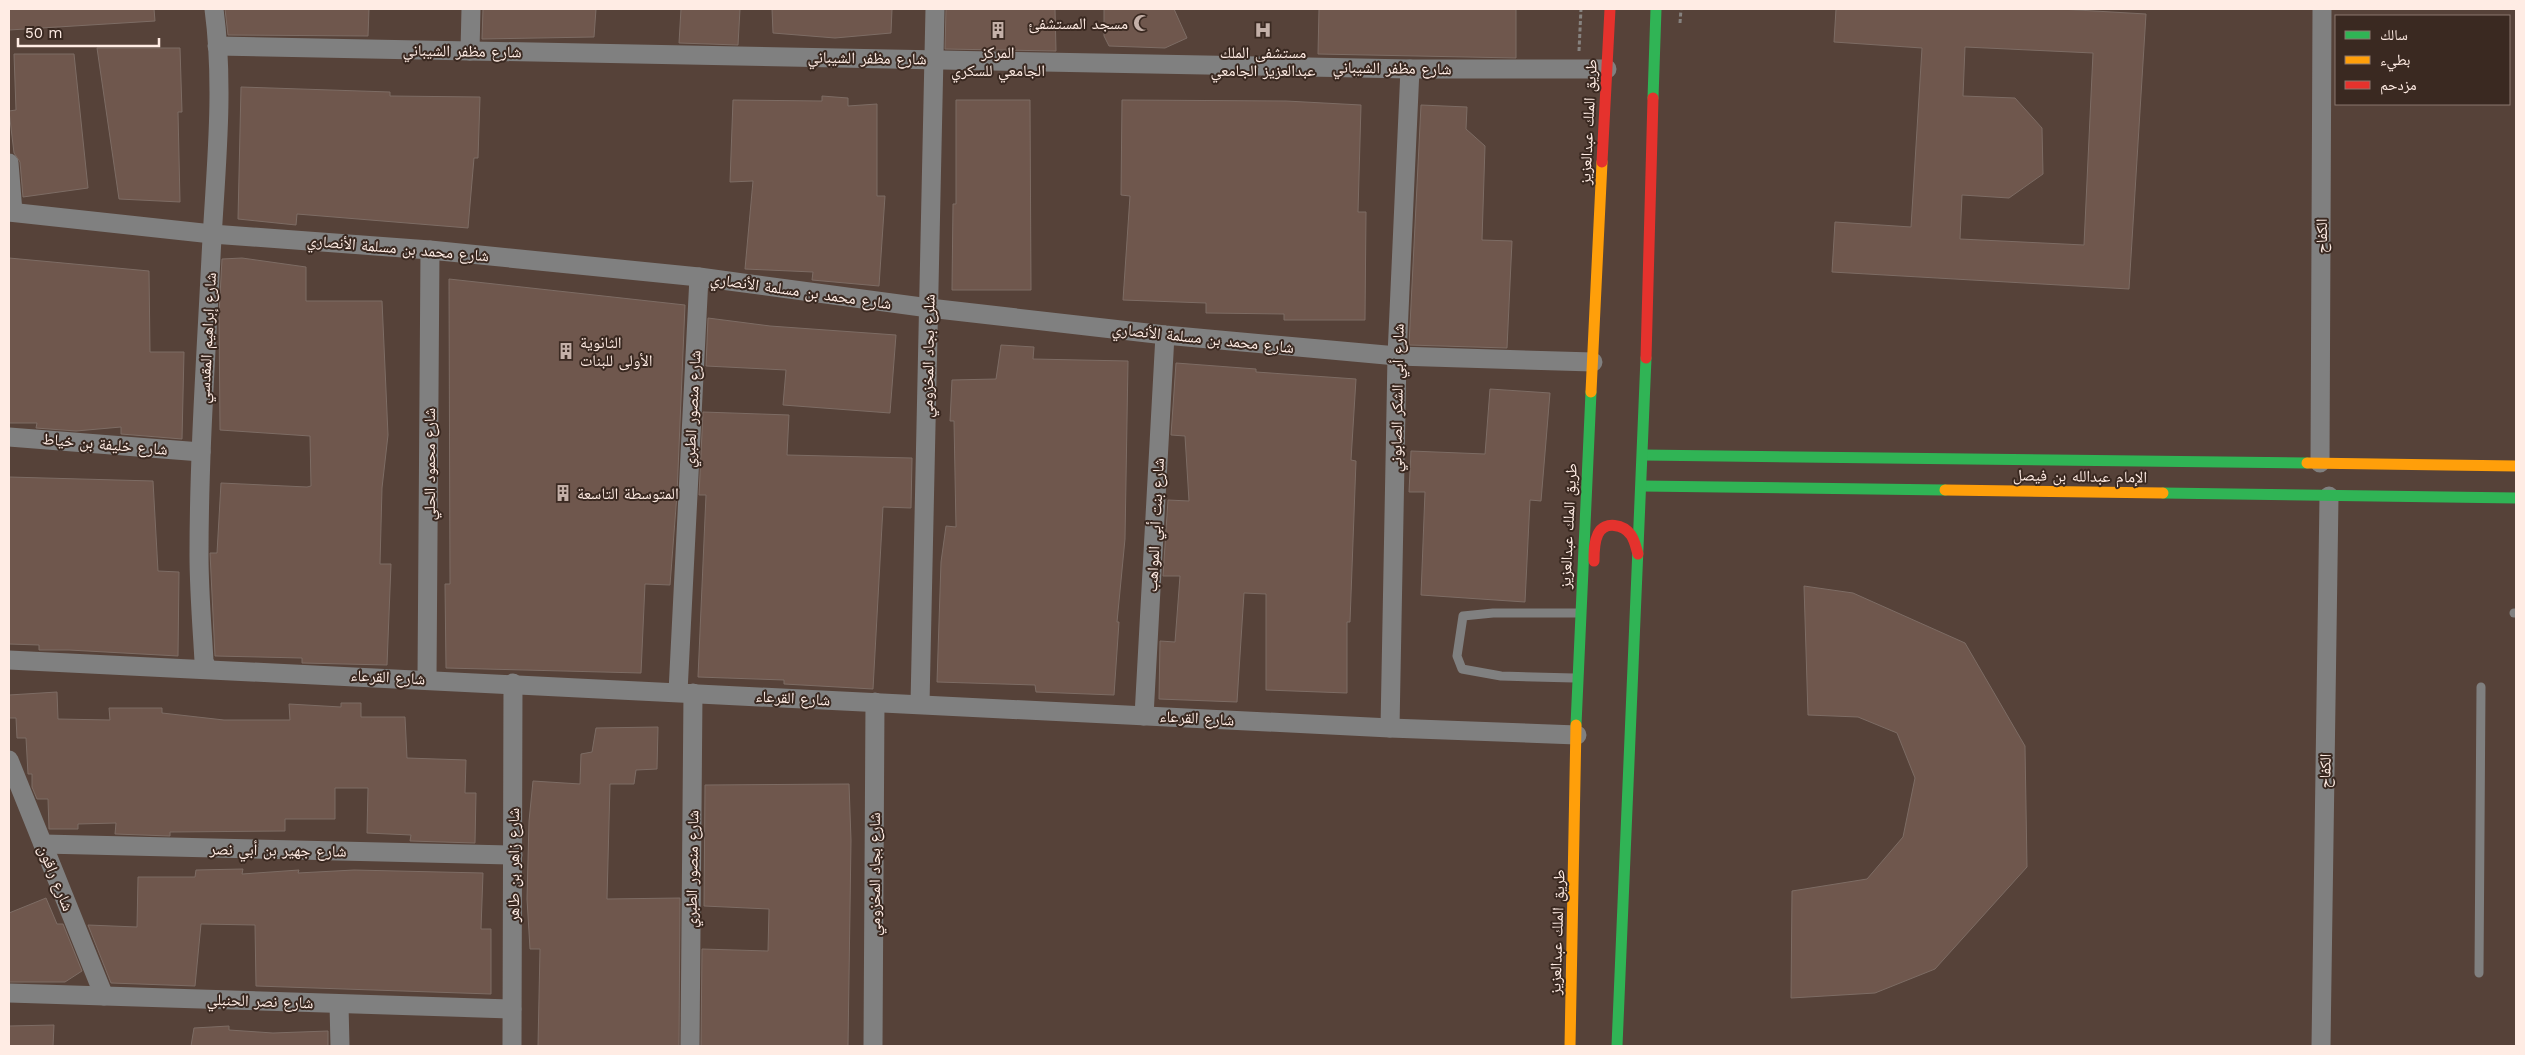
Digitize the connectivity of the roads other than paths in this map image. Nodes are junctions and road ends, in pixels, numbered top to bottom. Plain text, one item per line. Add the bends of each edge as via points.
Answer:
1 (214, 9) edge
2 (471, 9) edge
3 (935, 9) edge
4 (1610, 9) edge
5 (1656, 9) edge
6 (2322, 9) edge
7 (217, 46) junction
8 (470, 51) junction
9 (935, 60) junction
10 (1410, 69) junction
11 (1607, 69) junction
12 (9, 163) edge
13 (11, 212) edge
14 (212, 234) junction
15 (430, 250) junction
16 (699, 277) junction
17 (929, 308) junction
18 (1165, 335) junction
19 (1397, 356) junction
20 (1593, 362) junction
21 (9, 437) edge
22 (202, 452) junction
23 (1643, 455) junction
24 (2320, 463) junction
25 (2516, 466) edge
26 (1642, 486) junction
27 (2329, 496) junction
28 (2516, 498) edge
29 (1638, 554) junction
30 (1580, 613) junction
31 (9, 660) edge
32 (207, 668) junction
33 (1578, 678) junction
34 (428, 679) junction
35 (514, 683) junction
36 (2481, 687) dead end
37 (686, 692) junction
38 (875, 702) junction
39 (920, 704) junction
40 (1144, 716) junction
41 (1584, 727) junction
42 (1390, 728) junction
43 (9, 760) edge
44 (43, 844) junction
45 (513, 855) junction
46 (2478, 973) dead end
47 (9, 993) edge
48 (104, 996) junction
49 (340, 1004) junction
50 (512, 1009) junction
51 (340, 1046) edge
52 (512, 1046) edge
53 (690, 1046) edge
54 (873, 1046) edge
55 (1570, 1046) edge
56 (1617, 1046) edge
57 (2321, 1046) edge

1 - 7 street, شارع إبراهيم المقدسي
2 - 8 street
3 - 9 street, شلرع بجاد المخزومي
4 - 11 main road, طريق الملك عبدالعزيز
5 - 23 main road
6 - 24 street, الكفاح
7 - 8 street, شارع مظفر الشيباني
7 - 14 street, شارع إبراهيم المقدسي via 217,186
8 - 9 street, شارع مظفر الشيباني
9 - 10 street, شارع مظفر الشيباني
9 - 17 street, شلرع بجاد المخزومي
10 - 11 street, شارع مظفر الشيباني
10 - 19 street, شارع أبي الشكر الصابوني
11 - 20 main road, طريق الملك عبدالعزيز
12 - 13 street
13 - 14 street, شارع محمد بن مسلمة الأنصاري
14 - 15 street, شارع محمد بن مسلمة الأنصاري
14 - 22 street, شارع إبراهيم المقدسي
15 - 16 street, شارع محمد بن مسلمة الأنصاري
15 - 34 street, شارع محمود الحلي
16 - 17 street, شارع محمد بن مسلمة الأنصاري
16 - 37 street, شارع منصور الطبري
17 - 18 street, شارع محمد بن مسلمة الأنصاري
17 - 39 street, شلرع بجاد المخزومي
18 - 19 street, شارع محمد بن مسلمة الأنصاري
18 - 40 street, شارع بنت أبي المواهب
19 - 20 street, شارع محمد بن مسلمة الأنصاري
19 - 42 street, شارع أبي الشكر الصابوني
20 - 30 main road, طريق الملك عبدالعزيز
21 - 22 street, شارع خليفة بن خياط
22 - 32 street, شارع إبراهيم المقدسي via 199,556
23 - 24 main road, الإمام عبدالله بن فيصل
23 - 26 main road
24 - 25 main road, الإمام عبدالله بن فيصل
26 - 27 main road, الإمام عبدالله بن فيصل
26 - 29 main road
27 - 28 main road, الإمام عبدالله بن فيصل
27 - 57 street, الكفاح
29 - 41 main road via 1631,534 1620,526 1608,525 1599,531 1595,540
29 - 56 main road
30 - 33 main road, طريق الملك عبدالعزيز
30 - 33 lane via 1463,616 1457,656 1462,670 1488,675
31 - 32 street, شارع القرعاء
32 - 34 street, شارع القرعاء
33 - 41 main road, طريق الملك عبدالعزيز
34 - 35 street, شارع القرعاء
35 - 37 street, شارع القرعاء
35 - 45 street, شارع زاهر بن طاهر
36 - 46 lane
37 - 38 street, شارع القرعاء
37 - 53 street, شارع منصور الطبري
38 - 39 street, شارع القرعاء
38 - 54 street, شارع بجاد المخزومي
39 - 40 street, شارع القرعاء
40 - 42 street, شارع القرعاء
41 - 42 street, شارع القرعاء
41 - 55 main road, طريق الملك عبدالعزيز via 1575,861
43 - 44 street, شارع راقون
44 - 45 street, شارع جهير بن أبي نصر
44 - 48 street, شارع راقون
45 - 50 street, شارع زاهر بن طاهر
47 - 48 street, شارع نصر الحنبلي
48 - 49 street, شارع نصر الحنبلي
49 - 50 street, شارع نصر الحنبلي
49 - 51 street
50 - 52 street, شارع زاهر بن طاهر

